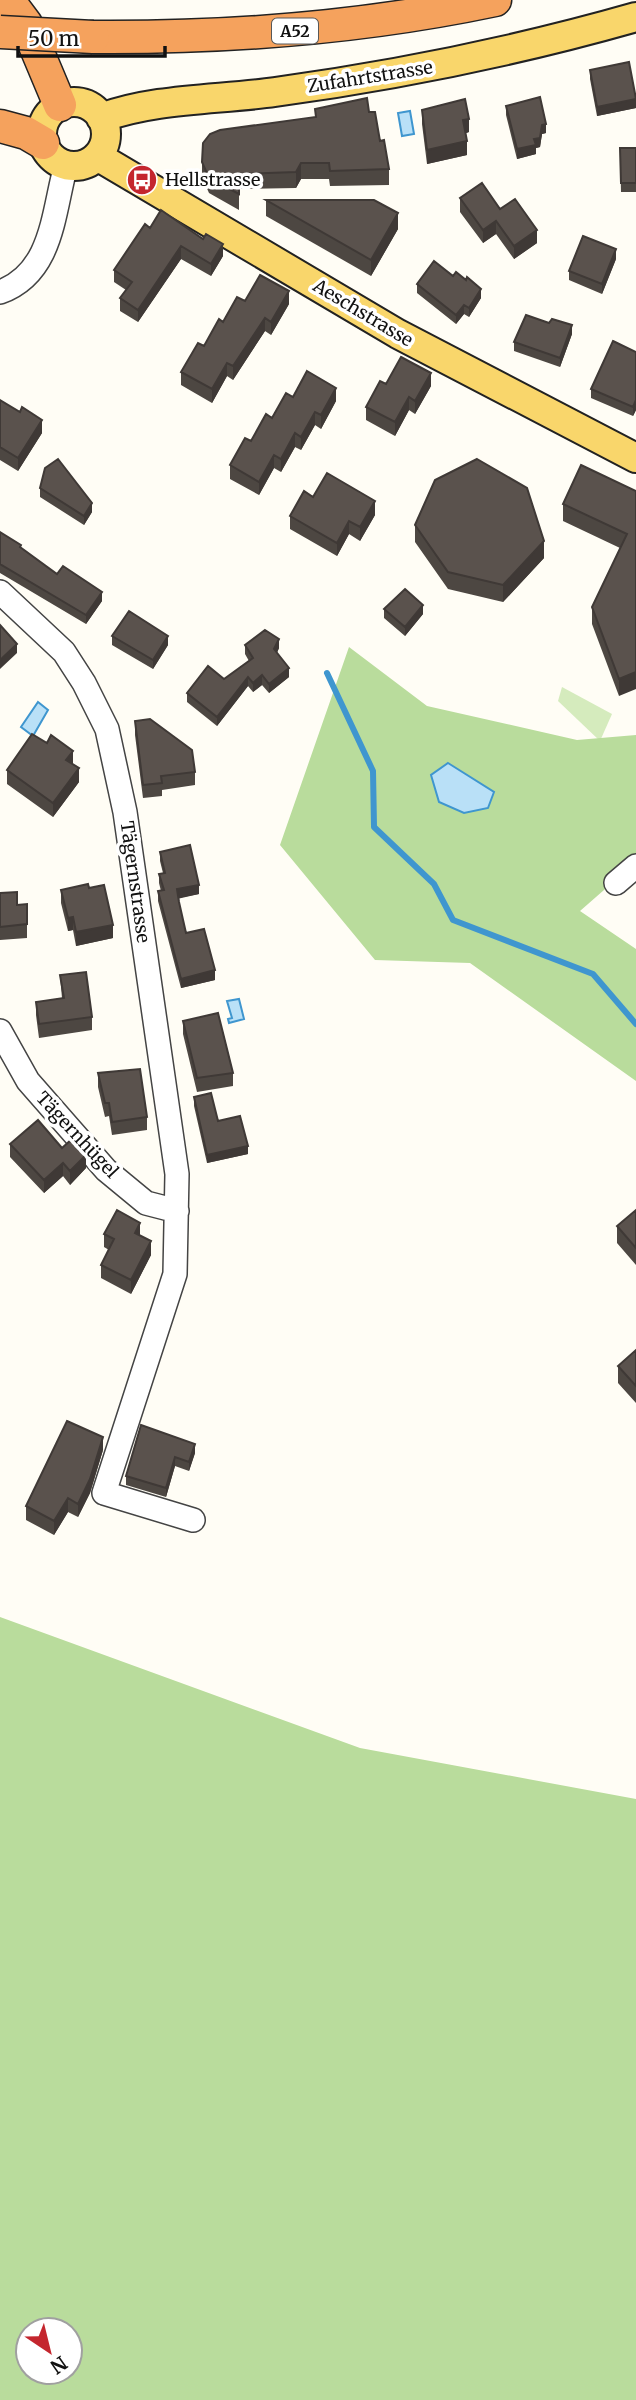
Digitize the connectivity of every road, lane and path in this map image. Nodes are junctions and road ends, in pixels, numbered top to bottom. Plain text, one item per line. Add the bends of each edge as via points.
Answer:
1 (8, 0) edge
2 (421, 0) edge
3 (495, 0) edge
4 (0, 17) edge
5 (636, 17) edge
6 (88, 29) junction
7 (0, 32) edge
8 (60, 105) junction
9 (101, 118) junction
10 (0, 126) edge
11 (43, 143) junction
12 (97, 156) junction
13 (66, 165) junction
14 (0, 292) edge
15 (636, 458) edge
16 (0, 592) edge
17 (636, 866) edge
18 (616, 883) dead end
19 (0, 1031) edge
20 (177, 1211) junction
21 (193, 1520) dead end

1 - 8 highway via 26,24
2 - 6 highway, A52 via 261,19
3 - 6 highway, A52 via 307,30 180,37
4 - 6 highway, A52
5 - 9 main road, Zufahrtstrasse via 497,54 410,71 132,109
6 - 7 highway, A52, bridge
8 - 9 main road via 83,104
8 - 11 main road via 46,118
9 - 12 main road via 106,134
10 - 11 highway
11 - 13 main road via 54,159
12 - 13 main road via 86,164
12 - 15 main road, Aeschstrasse via 398,334
13 - 14 street via 46,247 32,272
16 - 20 street, Tägernstrasse via 64,652 107,729 129,839 177,1174
17 - 18 street
19 - 20 street, Tägernhügel via 28,1081 106,1170 146,1203
20 - 21 street, Tägernstrasse via 175,1273 104,1493

